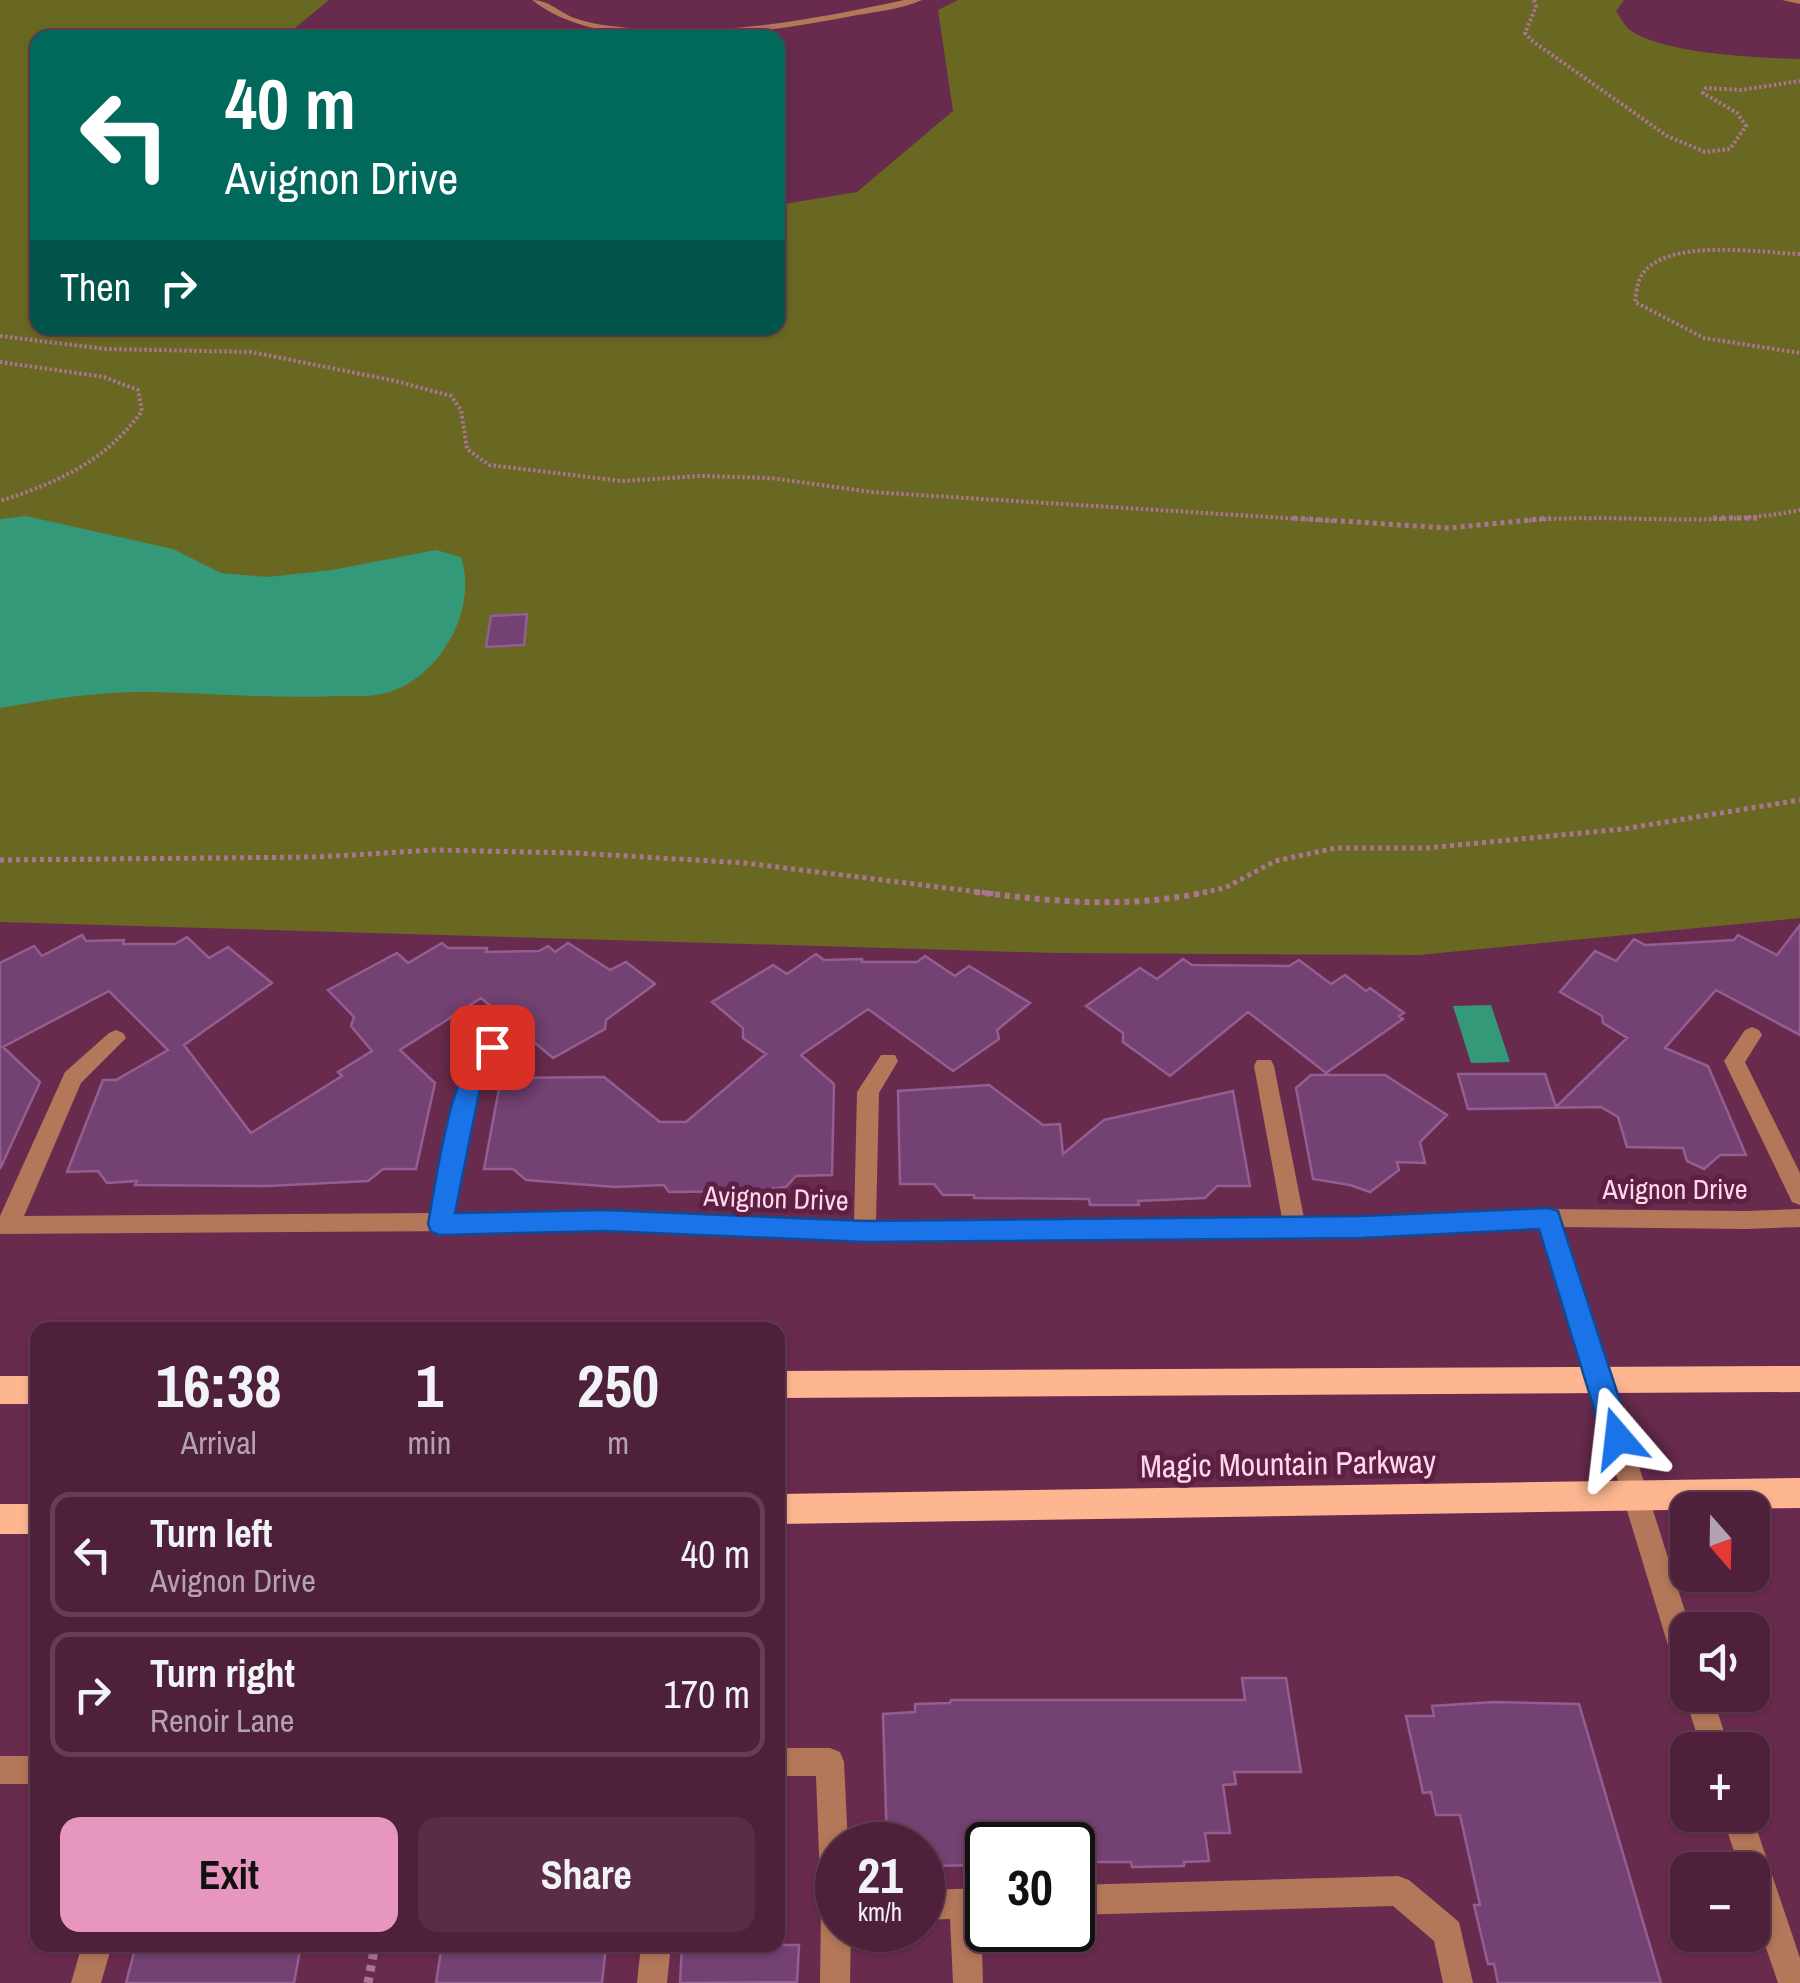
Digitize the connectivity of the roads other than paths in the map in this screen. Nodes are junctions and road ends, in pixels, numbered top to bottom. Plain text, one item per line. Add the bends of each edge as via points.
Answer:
1 (537, 0) edge
2 (916, 0) edge
3 (1787, 0) edge
4 (1800, 1) edge
5 (631, 30) edge
6 (704, 30) edge
7 (1752, 1035) dead end
8 (116, 1038) dead end
9 (492, 1047) dead end
10 (888, 1061) dead end
11 (1264, 1066) dead end
12 (1800, 1196) edge
13 (1549, 1218) junction
14 (1800, 1218) edge
15 (440, 1224) junction
16 (5, 1225) edge
17 (1295, 1228) junction
18 (865, 1232) junction
19 (1800, 1379) edge
20 (1600, 1381) junction
21 (785, 1386) edge
22 (0, 1390) edge
23 (30, 1390) edge
24 (1800, 1492) edge
25 (1636, 1496) junction
26 (785, 1509) edge
27 (30, 1518) edge
28 (0, 1519) edge
29 (1672, 1612) edge
30 (785, 1762) edge
31 (0, 1770) edge
32 (30, 1770) edge
33 (833, 1822) edge
34 (1743, 1832) edge
35 (1095, 1899) edge
36 (95, 1952) edge
37 (655, 1952) edge
38 (836, 1952) edge
39 (971, 1952) edge
40 (86, 1983) edge
41 (652, 1983) edge
42 (835, 1983) edge
43 (968, 1983) edge
44 (1458, 1983) edge
45 (1793, 1983) edge

1 - 5 street via 556,15
2 - 6 street
3 - 4 street
7 - 12 street via 1734,1060
8 - 16 street via 72,1078
9 - 15 street via 470,1082
10 - 18 street via 868,1092
11 - 17 street
13 - 14 street, Avignon Drive
13 - 17 street, Avignon Drive
13 - 20 street
15 - 16 street, Avignon Drive
15 - 18 street, Avignon Drive via 606,1220
17 - 18 street, Avignon Drive
19 - 20 main road
20 - 21 main road
20 - 25 street
22 - 23 main road
24 - 25 main road, Magic Mountain Parkway
25 - 26 main road, Magic Mountain Parkway
25 - 29 street
27 - 28 main road
30 - 33 street via 830,1762
31 - 32 street
34 - 45 street
35 - 44 street via 1398,1892 1448,1934
36 - 40 street
37 - 41 street
38 - 42 street
39 - 43 street

